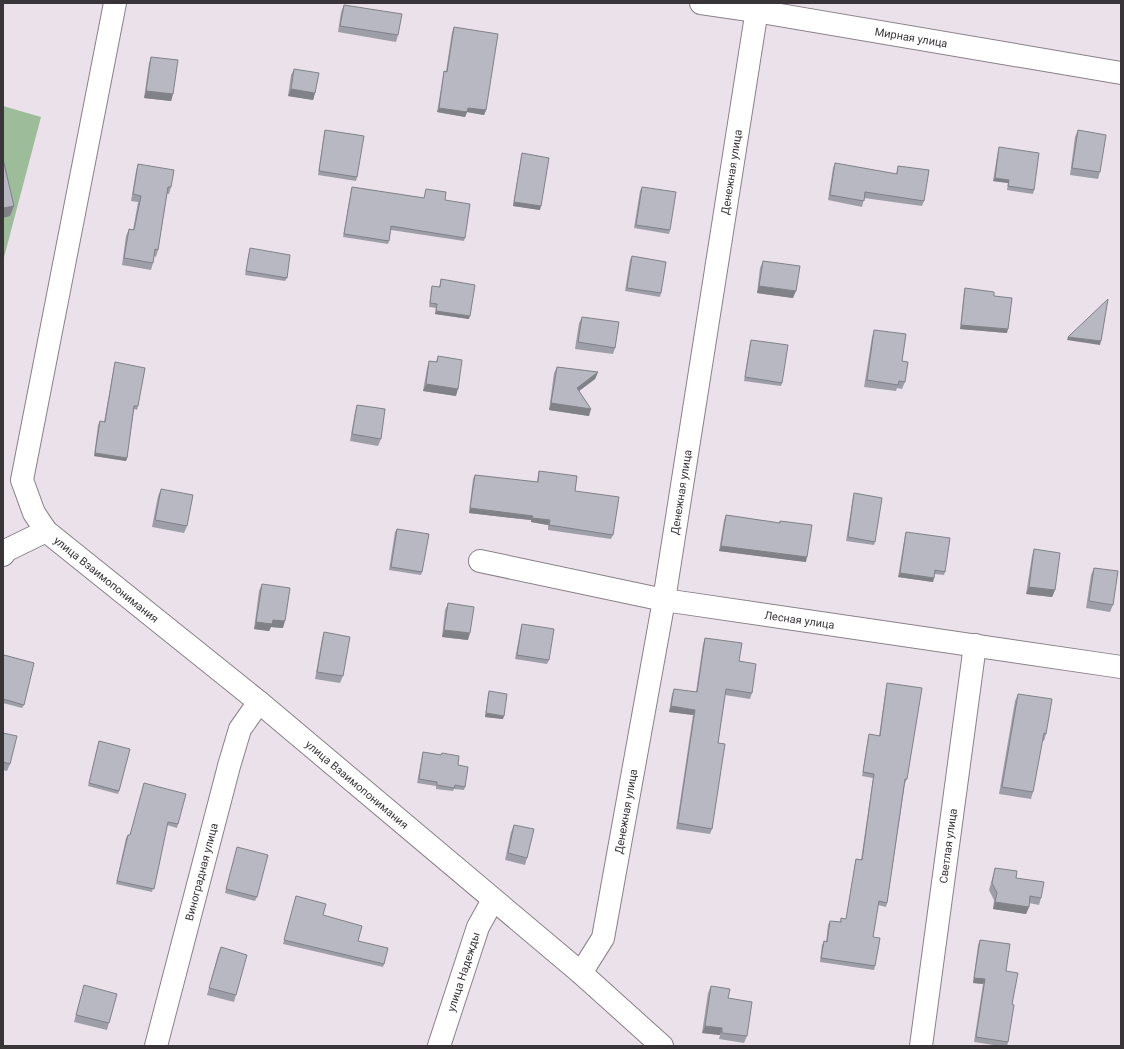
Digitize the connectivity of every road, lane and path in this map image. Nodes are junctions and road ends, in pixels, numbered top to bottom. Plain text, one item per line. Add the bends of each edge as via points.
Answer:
1 (115, 3) edge
2 (701, 3) edge
3 (757, 7) edge
4 (1121, 73) edge
5 (46, 531) junction
6 (3, 554) edge
7 (480, 562) dead end
8 (664, 600) junction
9 (975, 645) junction
10 (1121, 667) edge
11 (259, 702) junction
12 (493, 900) junction
13 (581, 973) junction
14 (156, 1046) edge
15 (439, 1046) edge
16 (662, 1046) edge
17 (921, 1046) edge

1 - 5 street, улица Взаимопонимания via 22,480 34,513
2 - 3 street, Мирная улица
3 - 4 street, Мирная улица
3 - 8 street, Денежная улица
5 - 6 street
5 - 11 street, улица Взаимопонимания
7 - 8 street, Лесная улица
8 - 9 street, Лесная улица
8 - 13 street, Денежная улица via 603,938
9 - 10 street, Лесная улица
9 - 17 street, Светлая улица
11 - 12 street, улица Взаимопонимания
11 - 14 street, Виноградная улица via 240,729
12 - 13 street, улица Взаимопонимания
12 - 15 street, улица Надежды via 478,927
13 - 16 street, улица Взаимопонимания

